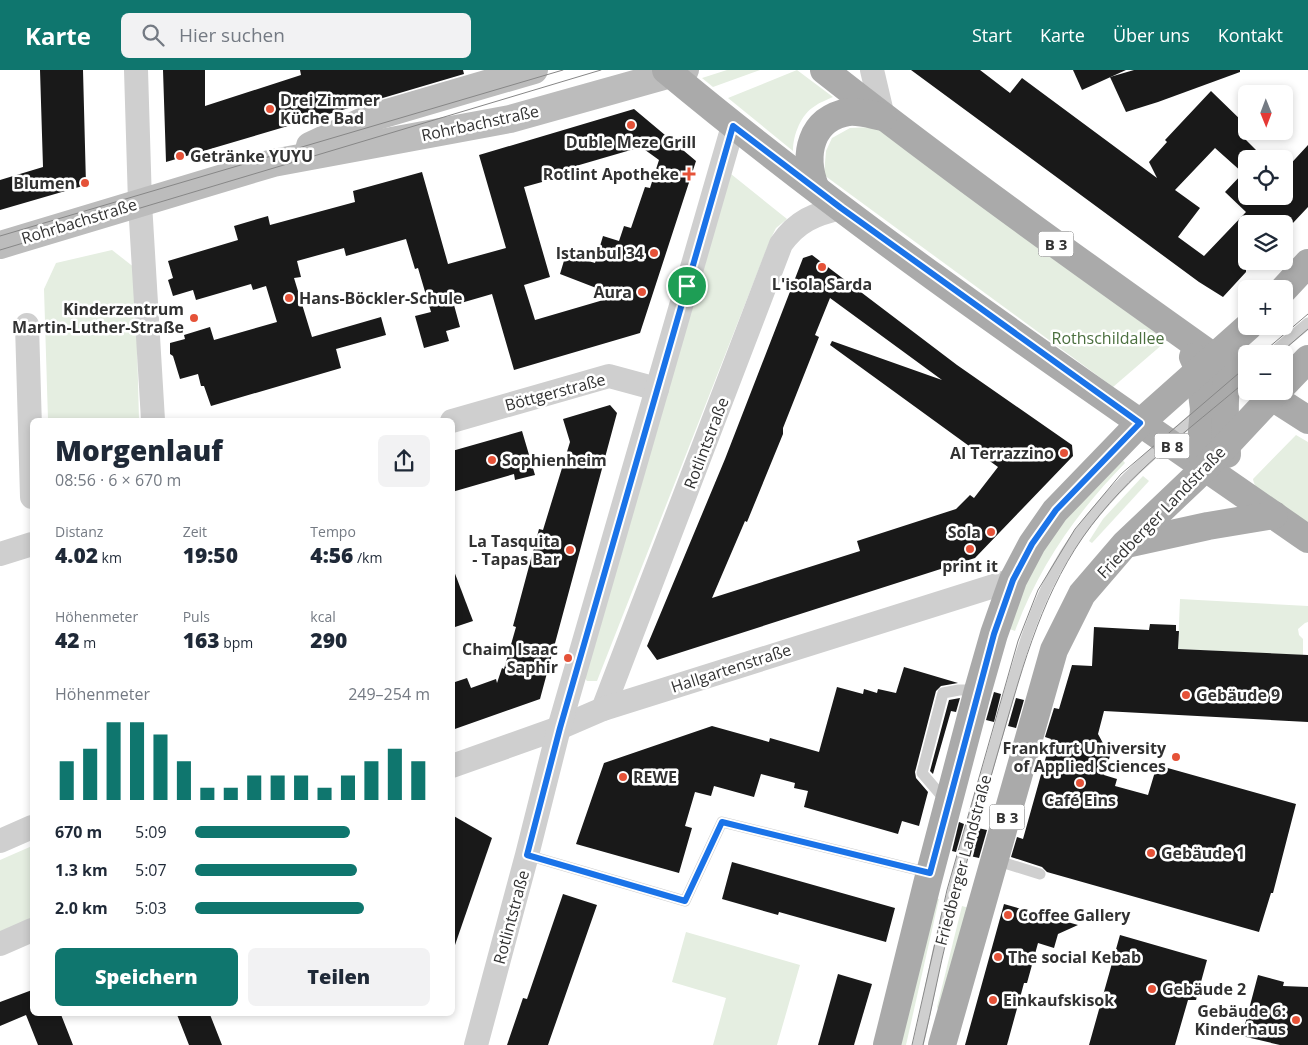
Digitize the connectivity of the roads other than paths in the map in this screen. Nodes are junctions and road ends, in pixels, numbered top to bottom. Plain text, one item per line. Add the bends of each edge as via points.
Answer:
1 (136, 70) edge
2 (534, 70) edge
3 (824, 70) edge
4 (872, 70) edge
5 (674, 71) edge
6 (883, 117) junction
7 (733, 126) junction
8 (273, 163) junction
9 (815, 187) junction
10 (140, 203) junction
11 (841, 208) junction
12 (0, 244) edge
13 (1308, 264) edge
14 (1293, 280) edge
15 (1308, 323) edge
16 (27, 325) dead end
17 (1282, 345) edge
18 (1308, 359) edge
19 (1293, 364) edge
20 (1238, 375) edge
21 (1238, 383) edge
22 (1238, 385) edge
23 (657, 389) junction
24 (1239, 400) edge
25 (1239, 400) edge
26 (1276, 400) edge
27 (1204, 409) junction
28 (153, 418) edge
29 (455, 420) edge
30 (1308, 420) edge
31 (1140, 423) junction
32 (30, 428) edge
33 (1166, 441) junction
34 (1227, 445) junction
35 (1206, 468) junction
36 (1230, 486) junction
37 (1274, 515) junction
38 (1308, 539) edge
39 (1125, 544) junction
40 (30, 545) edge
41 (0, 554) edge
42 (1013, 580) junction
43 (603, 709) junction
44 (560, 728) junction
45 (455, 765) edge
46 (30, 828) edge
47 (0, 841) edge
48 (527, 855) junction
49 (995, 860) junction
50 (930, 873) junction
51 (1040, 874) dead end
52 (30, 931) edge
53 (0, 944) edge
54 (476, 1045) edge
55 (887, 1045) edge
56 (918, 1045) edge
57 (942, 1045) edge

1 - 10 street
2 - 8 street, Rohrbachstraße via 370,118
3 - 6 main road, B 3
4 - 6 street
5 - 7 main road
5 - 8 street, Rohrbachstraße via 510,119
6 - 9 main road via 850,112 838,115 823,125 813,137 809,152
6 - 20 main road, B 3
7 - 9 main road
7 - 23 street, Rotlintstraße
8 - 10 street, Rohrbachstraße
9 - 11 main road
10 - 12 street, Rohrbachstraße
10 - 28 street
11 - 31 main road, B 8
11 - 43 street, Rotlintstraße via 822,213 792,229 781,244
13 - 14 main road
15 - 17 lane
16 - 32 street
18 - 19 main road, Friedberger Landstraße
21 - 31 main road, Friedberger Landstraße
22 - 27 main road
23 - 29 street, Böttgerstraße via 609,376
23 - 44 street, Rotlintstraße
24 - 34 main road, Friedberger Landstraße
25 - 34 main road
26 - 30 main road
27 - 33 lane, Friedberger Landstraße
27 - 35 main road via 1201,442
31 - 33 main road, B 8
31 - 42 main road, Friedberger Landstraße via 1056,510 1032,544
33 - 35 main road, B 8
33 - 56 lane, Friedberger Landstraße via 1125,478 1095,512 1052,575 1033,617 944,924
34 - 35 main road, Friedberger Landstraße
34 - 36 main road
35 - 36 main road, B 8
35 - 39 main road, Friedberger Landstraße / B 3
36 - 37 main road, B 8
37 - 38 main road, B 8
37 - 39 main road
39 - 49 main road, Friedberger Landstraße / B 3 via 1082,594 1054,650
40 - 41 street
42 - 43 street, Hallgartenstraße
42 - 50 main road, Friedberger Landstraße via 978,690
43 - 44 street, Hallgartenstraße
44 - 45 street, Hallgartenstraße
44 - 48 street, Rotlintstraße
46 - 47 street
48 - 50 lane via 685,901 722,822
48 - 54 street, Rotlintstraße
49 - 51 lane
49 - 57 main road, Friedberger Landstraße / B 3
50 - 55 main road, Friedberger Landstraße
52 - 53 street

